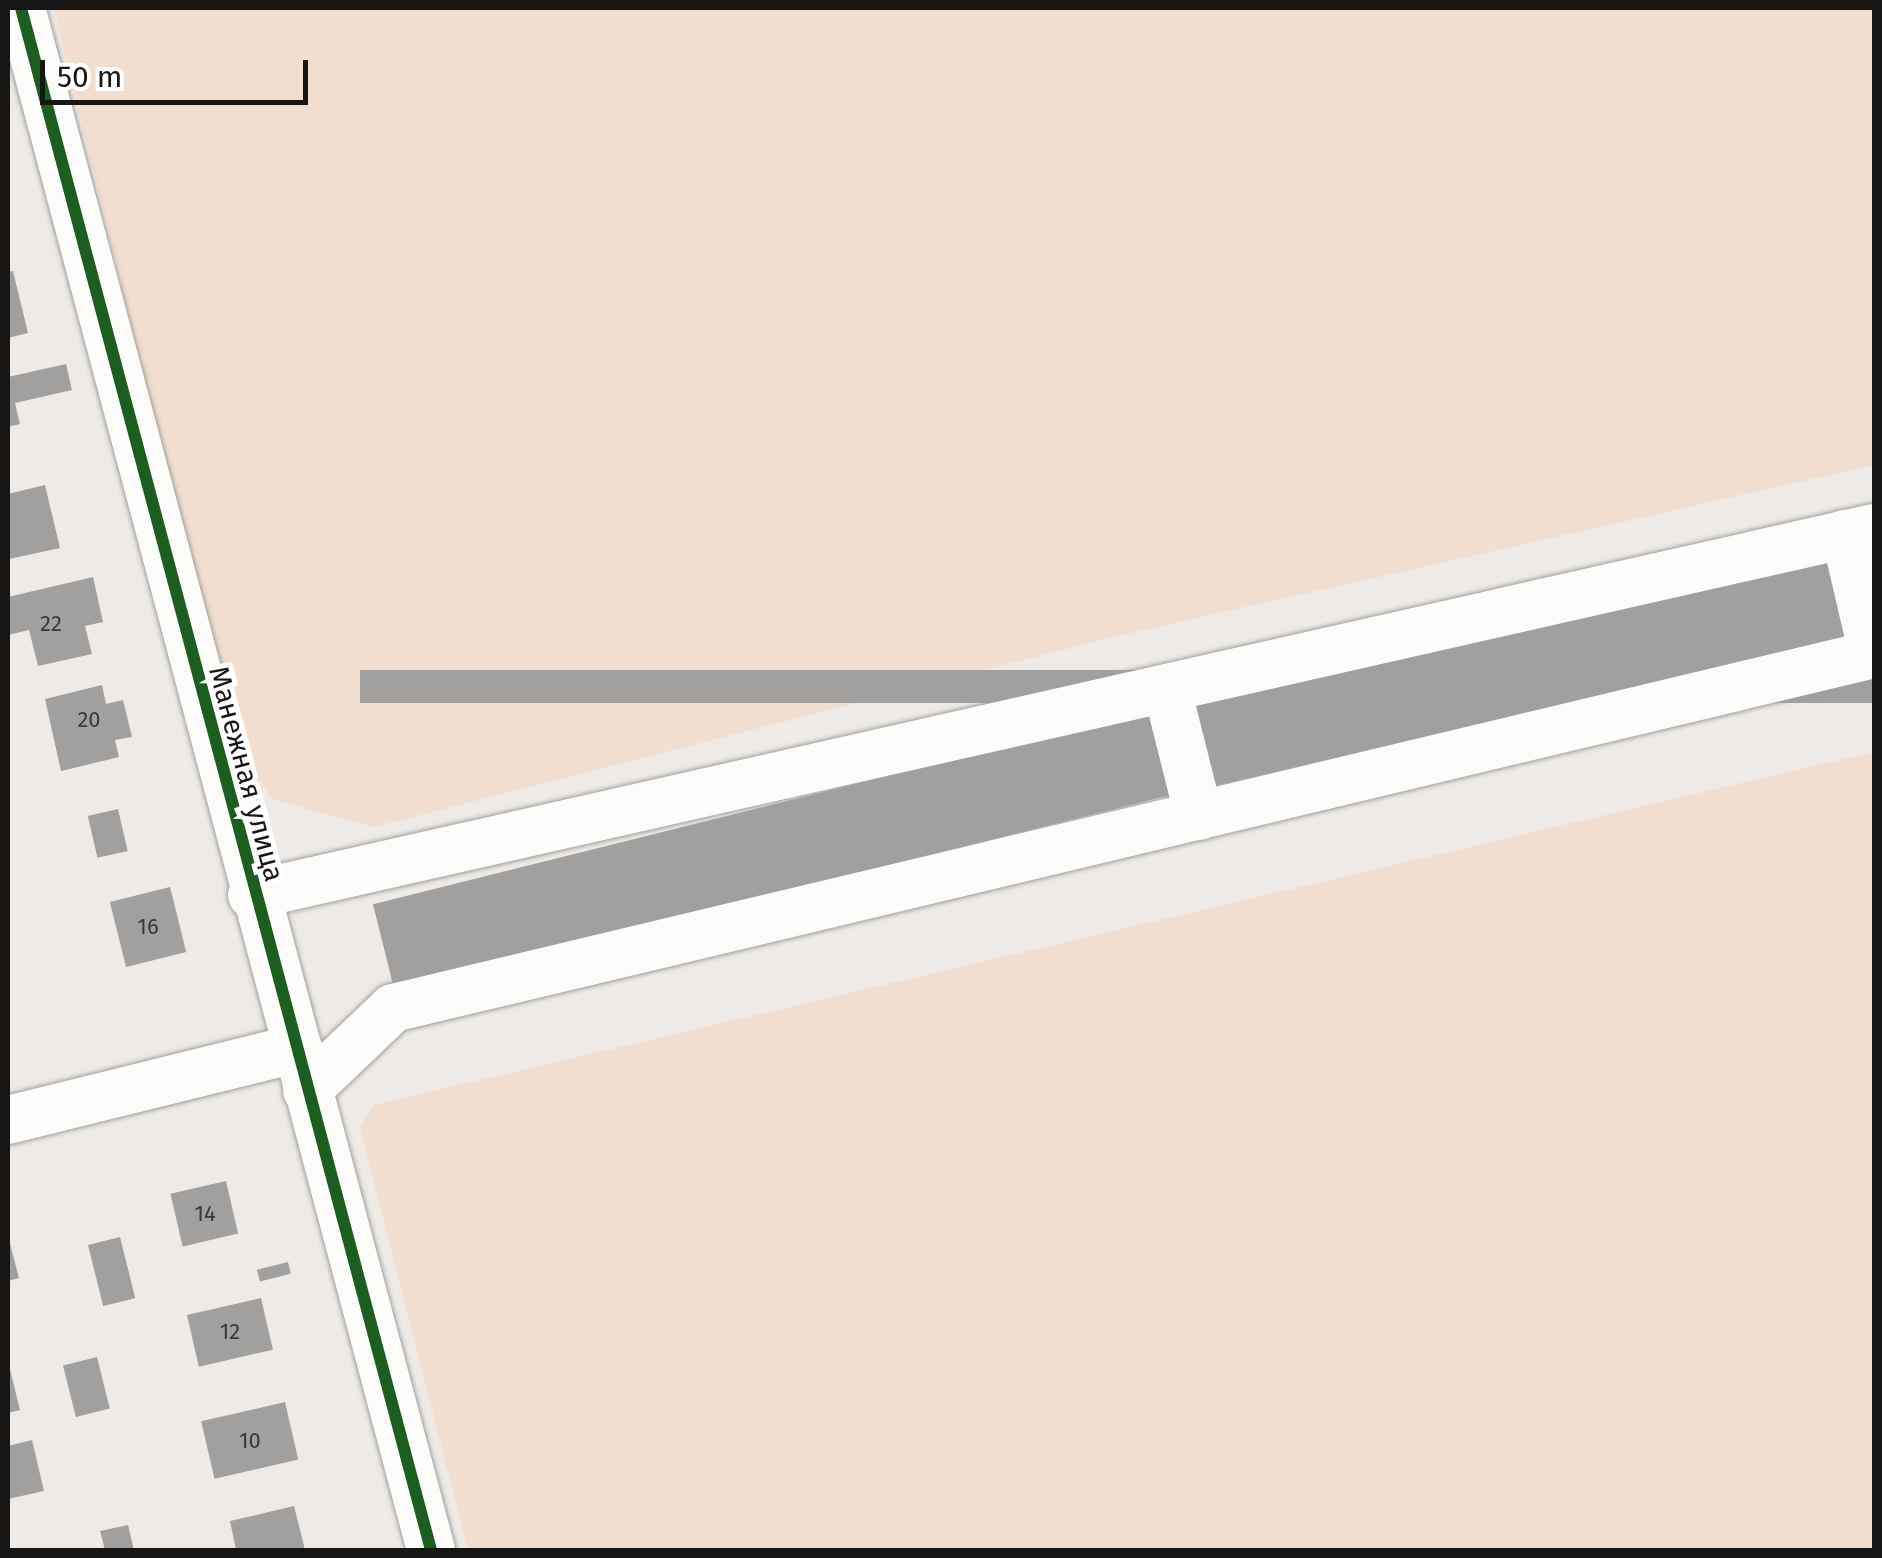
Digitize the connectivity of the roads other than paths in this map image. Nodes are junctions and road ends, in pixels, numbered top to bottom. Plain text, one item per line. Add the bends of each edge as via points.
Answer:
1 (21, 8) edge
2 (20, 60) edge
3 (1860, 531) edge
4 (1874, 654) edge
5 (1167, 690) junction
6 (1198, 816) junction
7 (252, 896) junction
8 (302, 1069) junction
9 (8, 1120) edge
10 (431, 1550) edge

1 - 2 street, Манежная улица
2 - 7 street, Манежная улица
3 - 4 street
3 - 5 street
4 - 6 street
5 - 6 street
5 - 7 street
6 - 8 street via 392,1008
7 - 8 street, Манежная улица
8 - 9 street
8 - 10 street, Манежная улица

